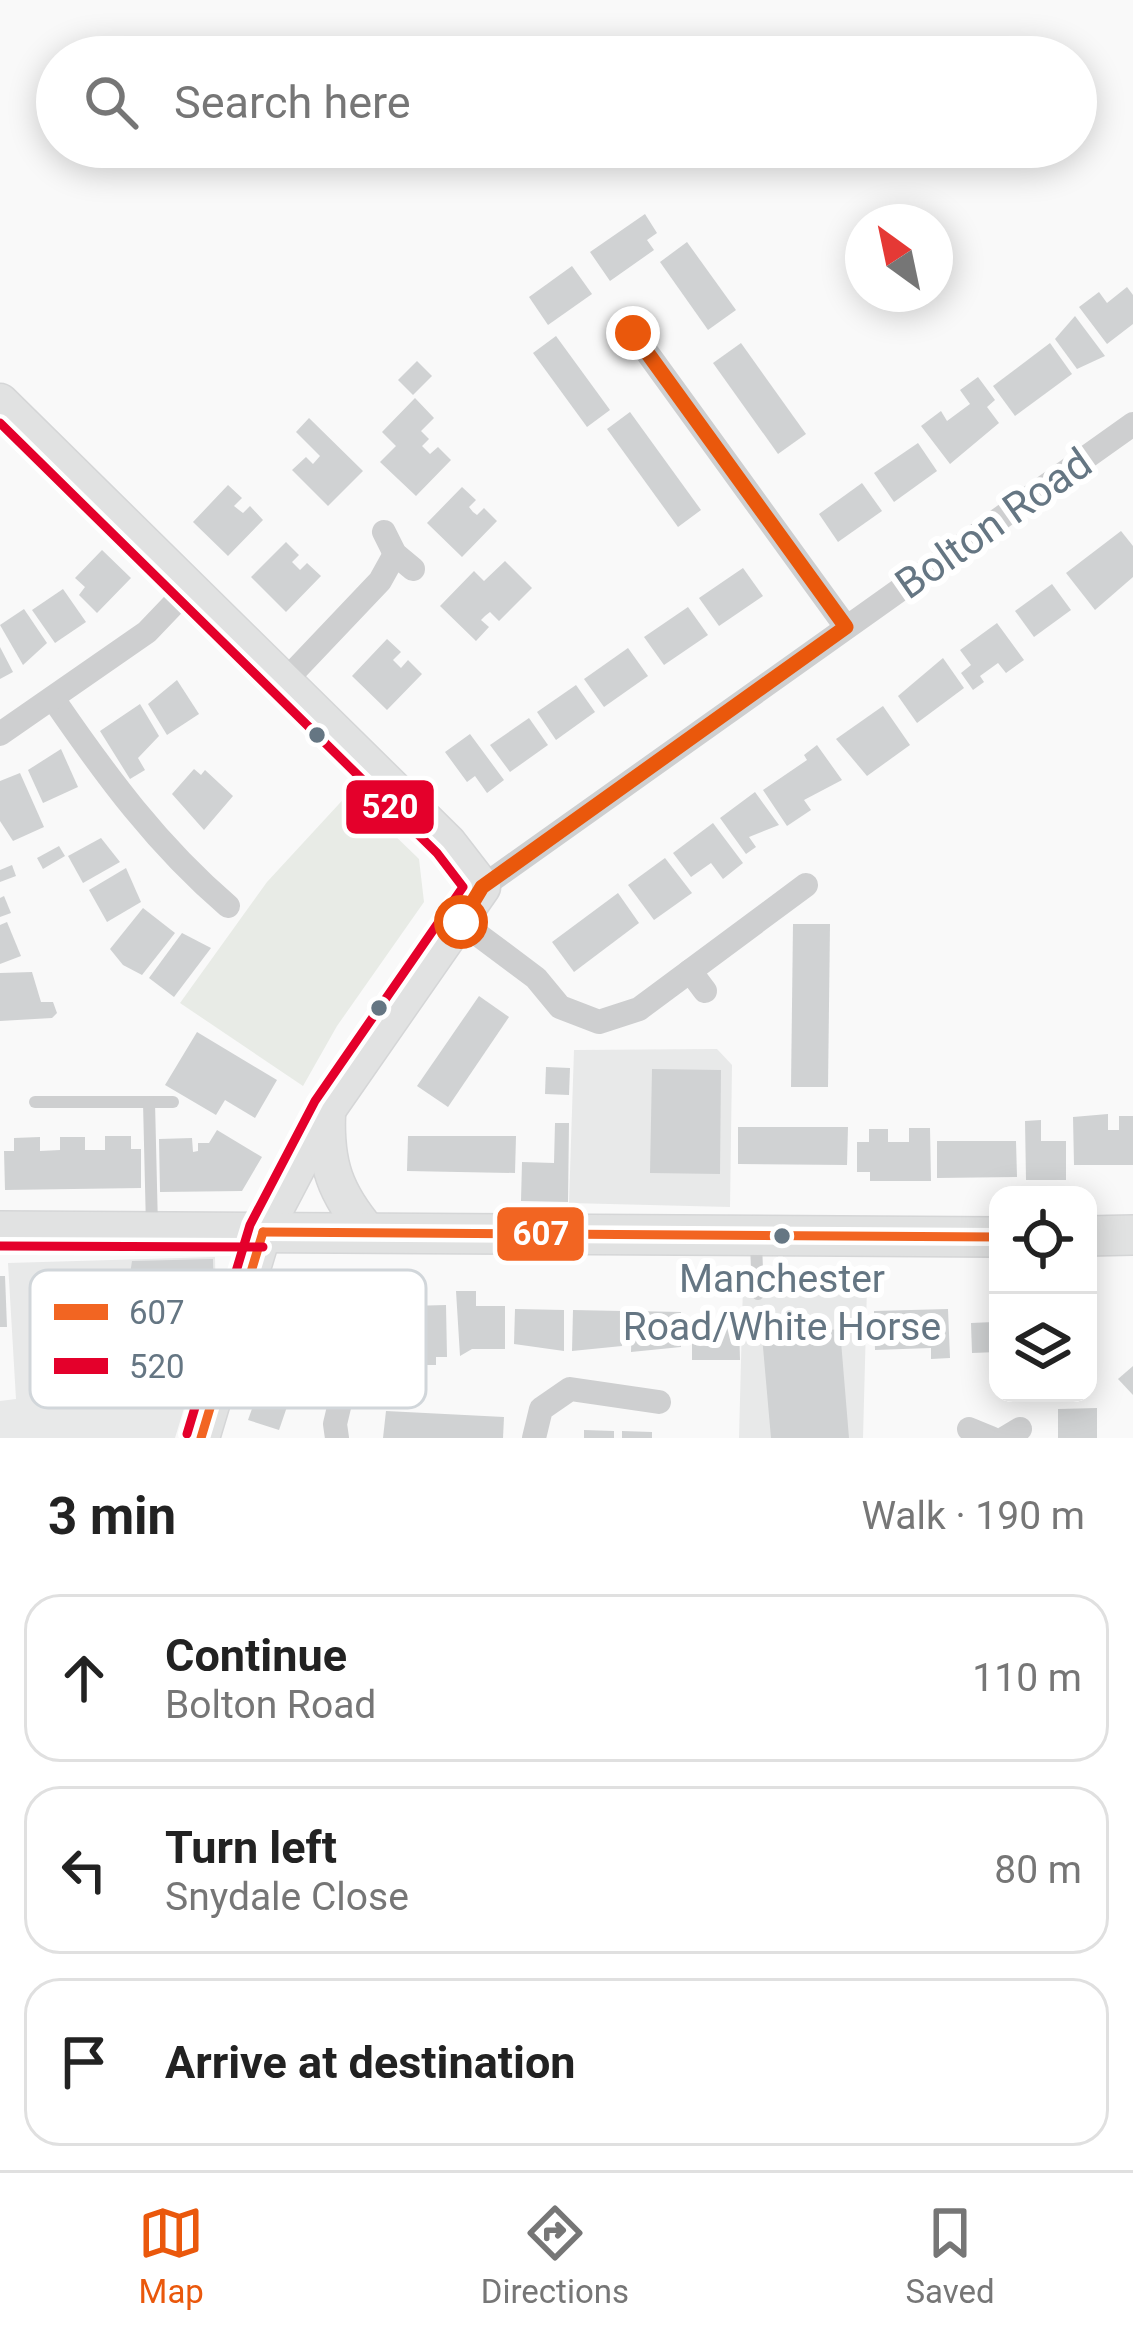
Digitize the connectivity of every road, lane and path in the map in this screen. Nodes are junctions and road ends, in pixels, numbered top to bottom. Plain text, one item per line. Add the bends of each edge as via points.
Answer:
1 (633, 333) dead end
2 (0, 402) edge
3 (1133, 424) edge
4 (397, 552) dead end
5 (190, 587) junction
6 (846, 627) junction
7 (285, 681) junction
8 (54, 700) junction
9 (0, 734) edge
10 (806, 885) dead end
11 (482, 887) junction
12 (228, 906) dead end
13 (461, 922) junction
14 (35, 1102) dead end
15 (149, 1102) junction
16 (173, 1102) dead end
17 (327, 1110) junction
18 (0, 1231) edge
19 (152, 1231) junction
20 (263, 1232) junction
21 (368, 1232) junction
22 (1133, 1235) edge
23 (1097, 1236) edge
24 (755, 1237) junction
25 (989, 1237) edge
26 (252, 1270) edge
27 (758, 1294) dead end
28 (646, 1393) dead end
29 (210, 1408) edge
30 (339, 1408) edge
31 (201, 1438) edge
32 (337, 1438) edge
33 (534, 1438) edge

1 - 6 street
2 - 5 street
3 - 6 street, Bolton Road
4 - 7 street via 380,581
5 - 7 street
5 - 8 street via 146,632
6 - 11 street, Bolton Road
7 - 11 street via 464,859
8 - 9 street
8 - 12 street via 126,805 203,868
10 - 13 street via 697,981 599,1022 560,1007 536,978
11 - 13 street, Bolton Road
13 - 17 street, Bolton Road
14 - 15 lane
15 - 16 lane
15 - 19 lane
17 - 20 street, Bolton Road
17 - 21 street via 330,1173
18 - 19 main road
19 - 20 main road
20 - 21 main road
20 - 26 street, Bolton Road
21 - 24 main road
22 - 23 main road
24 - 25 main road
24 - 27 lane
28 - 33 street via 570,1389 541,1409
29 - 31 street, Bolton Road
30 - 32 street

